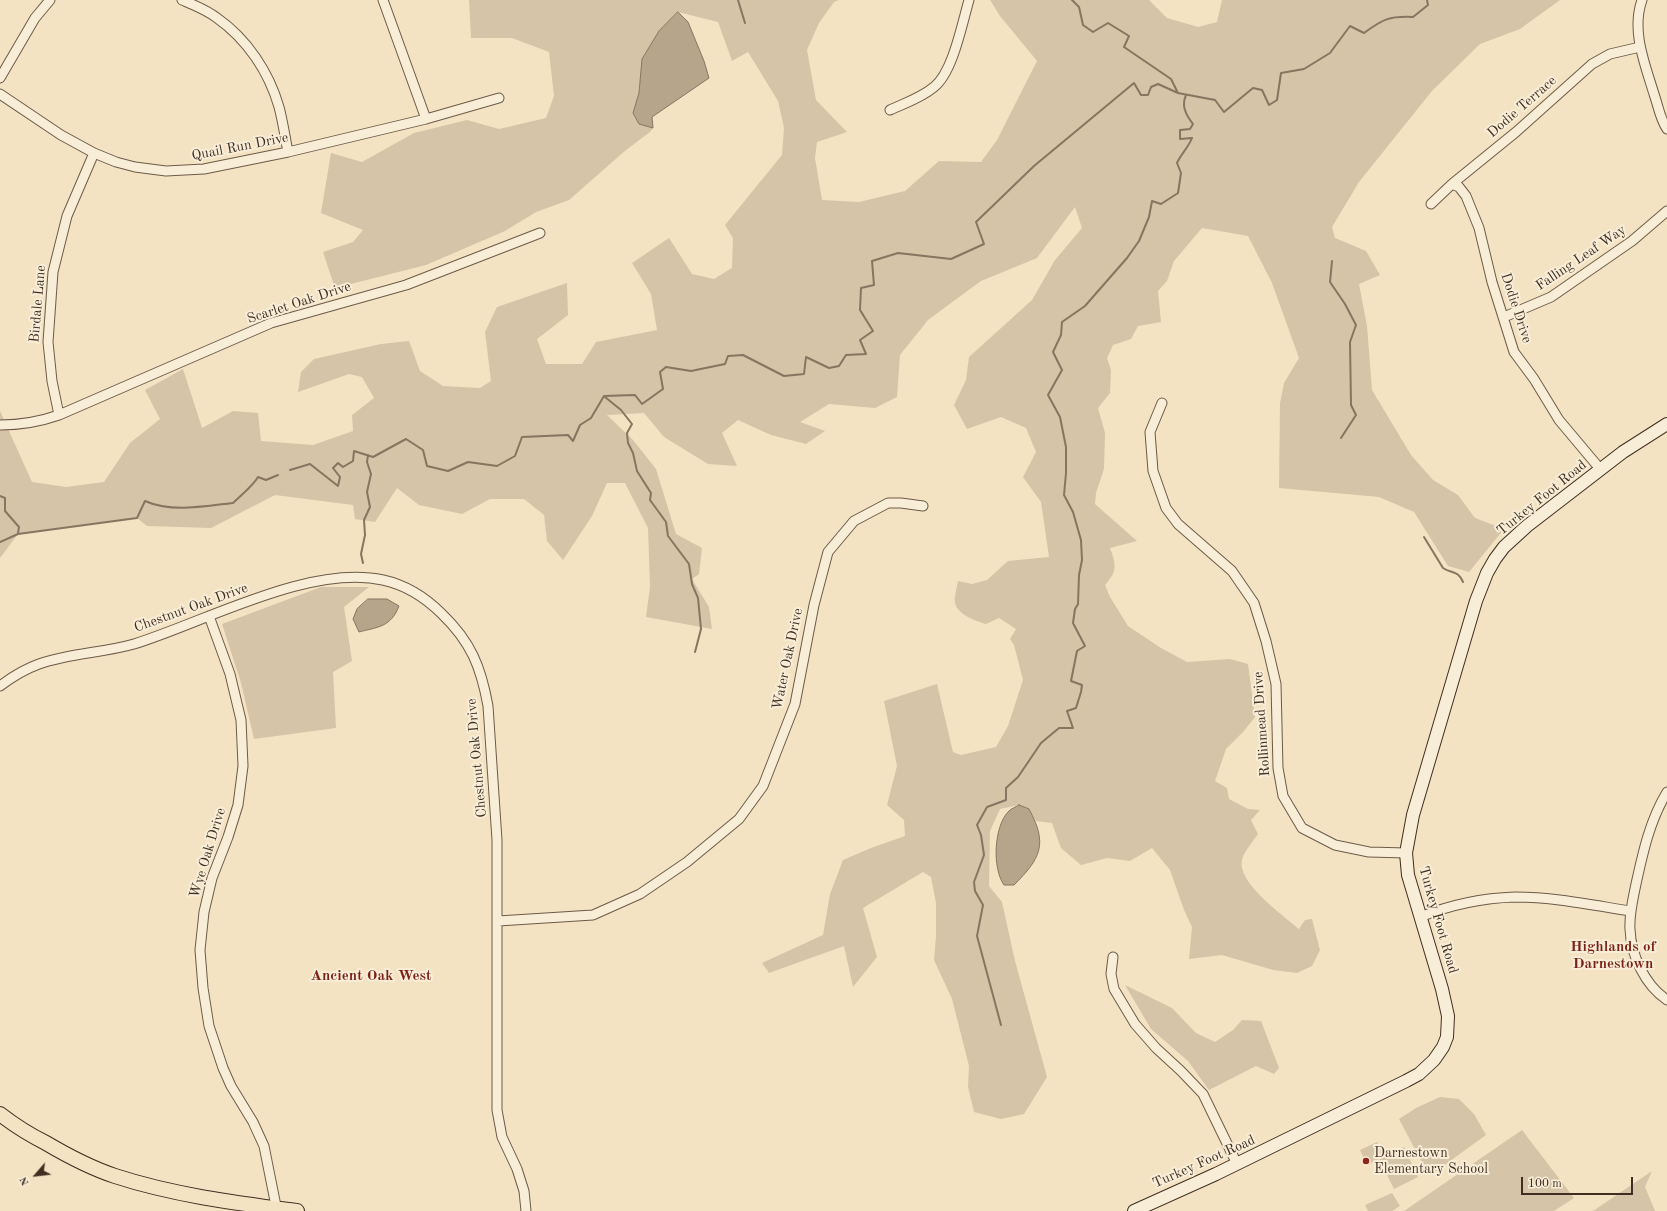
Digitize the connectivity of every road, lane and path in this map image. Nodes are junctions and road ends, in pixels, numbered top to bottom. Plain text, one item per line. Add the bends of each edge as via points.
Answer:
1 (50, 0) edge
2 (182, 0) edge
3 (383, 0) edge
4 (969, 0) edge
5 (1642, 0) edge
6 (1640, 47) junction
7 (0, 78) edge
8 (0, 94) edge
9 (499, 98) dead end
10 (890, 110) dead end
11 (426, 119) junction
12 (1667, 129) edge
13 (288, 152) junction
14 (94, 153) junction
15 (1452, 184) junction
16 (1431, 204) dead end
17 (1667, 211) edge
18 (540, 233) dead end
19 (1504, 317) junction
20 (1162, 402) dead end
21 (59, 415) junction
22 (1667, 424) edge
23 (0, 425) edge
24 (1600, 470) junction
25 (923, 506) dead end
26 (209, 616) junction
27 (0, 686) edge
28 (1667, 792) edge
29 (1406, 852) junction
30 (1630, 910) junction
31 (1420, 917) junction
32 (498, 921) junction
33 (1113, 957) dead end
34 (1667, 1000) edge
35 (2, 1120) edge
36 (1237, 1164) junction
37 (277, 1210) edge
38 (297, 1211) edge
39 (526, 1211) edge
40 (1134, 1211) edge

1 - 7 street via 35,18
2 - 13 street via 217,18 234,31 259,61 279,108
3 - 11 street
4 - 10 street via 948,70 935,87 922,96
5 - 6 street via 1638,20
6 - 12 street
6 - 15 street, Dodie Terrace via 1610,54 1592,64 1516,132
8 - 14 street, Quail Run Drive via 61,135
9 - 11 street, Quail Run Drive
11 - 13 street, Quail Run Drive
13 - 14 street, Quail Run Drive via 185,171 135,167
14 - 21 street, Birdale Lane via 68,216 53,272 48,342
15 - 16 street, Dodie Terrace
15 - 19 street, Dodie Drive via 1459,187 1466,196 1479,228 1492,282
17 - 19 street, Falling Leaf Way via 1632,241 1551,297
18 - 21 street, Scarlet Oak Drive via 406,285 271,323
19 - 24 street, Dodie Drive via 1514,352 1559,420
20 - 29 street, Rollinmead Drive via 1150,432 1153,471 1166,508 1178,524 1232,571 1254,603 1266,641 1276,684 1278,768 1283,796 1302,828 1335,845 1369,852
21 - 23 street, Scarlet Oak Drive via 20,425
22 - 24 street, Turkey Foot Road
24 - 29 street, Turkey Foot Road via 1504,547 1487,573 1476,601 1417,802
25 - 32 street, Water Oak Drive via 888,503 854,521 828,552 814,605 795,704 763,786 739,819 688,862 640,894 593,915
26 - 27 street, Chestnut Oak Drive via 134,644 38,664
26 - 32 street, Chestnut Oak Drive via 298,586 358,577 383,580 406,587 431,603 457,628 476,660 488,706 497,840
26 - 37 street, Wye Oak Drive via 230,674 241,720 243,766 238,805 212,878 204,912 200,950 203,988 210,1026 223,1068 264,1146
28 - 30 street via 1653,820
29 - 31 street, Turkey Foot Road via 1408,875
30 - 31 street via 1515,897 1458,904
30 - 34 street via 1633,952 1652,987
31 - 36 street, Turkey Foot Road via 1448,1016 1447,1037 1434,1060 1406,1082
32 - 39 street, Chestnut Oak Drive via 497,1110 502,1137 524,1191
33 - 36 street via 1111,974 1114,989 1135,1024 1203,1094
35 - 37 main road via 64,1154 114,1175 201,1197
36 - 40 street, Turkey Foot Road
37 - 38 main road

